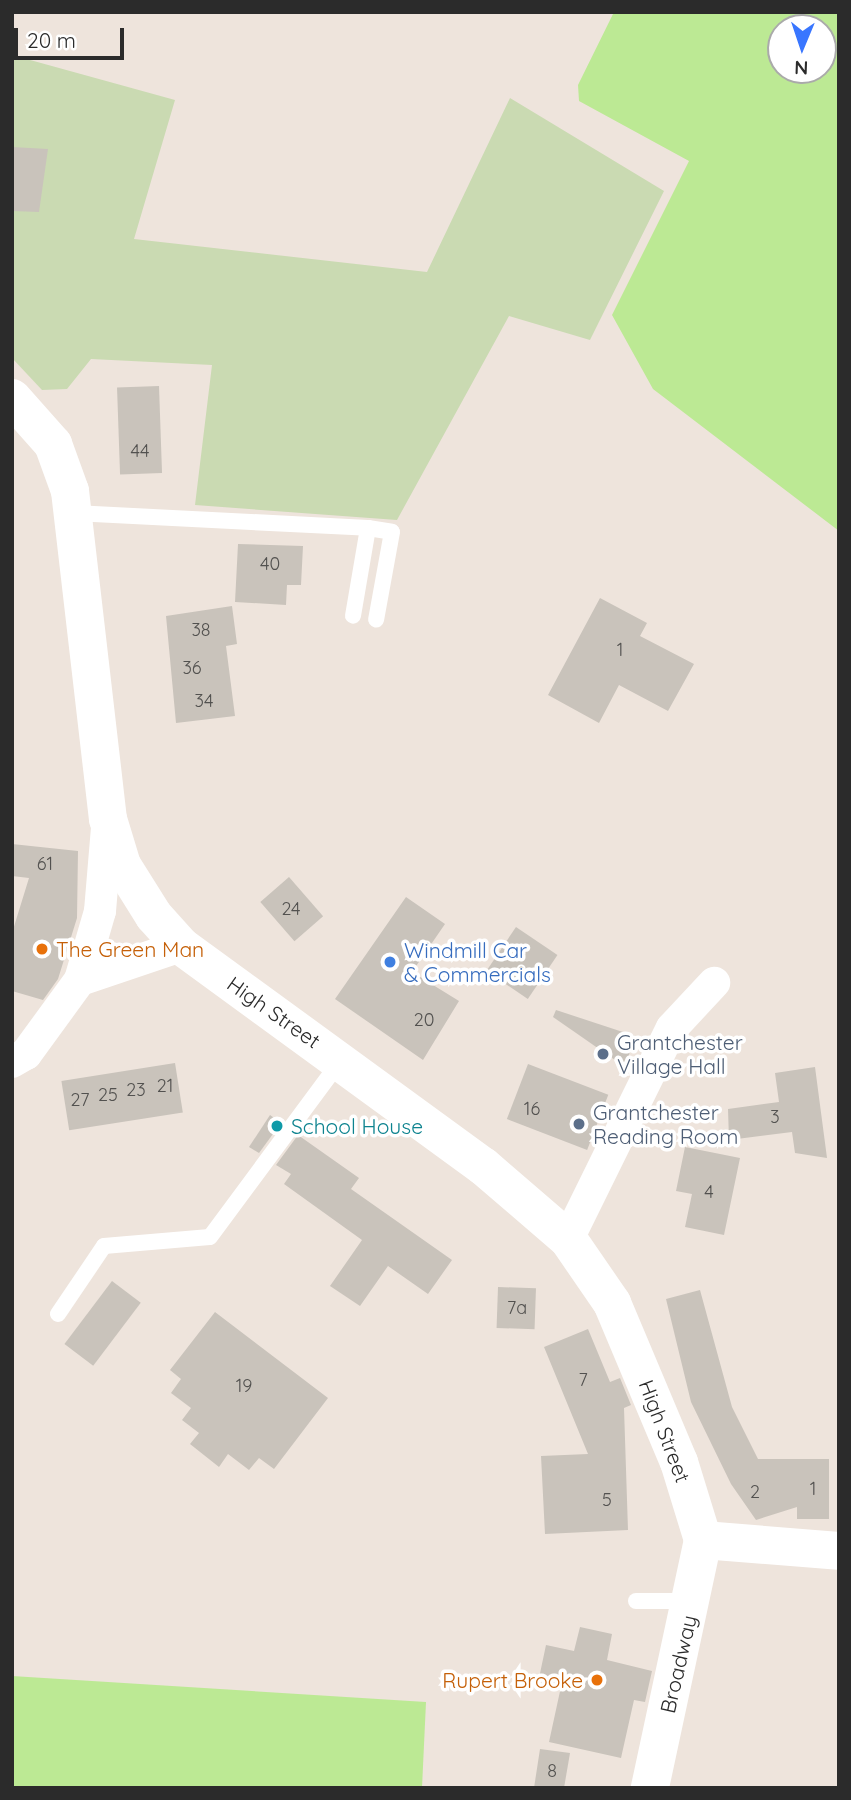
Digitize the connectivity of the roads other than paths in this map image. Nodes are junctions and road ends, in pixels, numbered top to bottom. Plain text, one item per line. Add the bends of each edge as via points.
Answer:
1 (12, 398) edge
2 (74, 513) junction
3 (368, 528) junction
4 (353, 616) dead end
5 (376, 620) dead end
6 (108, 819) junction
7 (181, 946) junction
8 (80, 980) junction
9 (714, 983) dead end
10 (341, 1060) junction
11 (12, 1062) edge
12 (568, 1239) junction
13 (58, 1314) dead end
14 (703, 1540) junction
15 (839, 1551) edge
16 (636, 1601) dead end
17 (692, 1601) junction
18 (650, 1788) edge

1 - 2 street, High Street via 53,444
2 - 3 lane
2 - 6 street, High Street
3 - 4 lane
3 - 5 lane via 392,532
6 - 7 street, High Street via 122,865
6 - 8 street via 100,911
7 - 8 street
7 - 10 street, High Street
8 - 11 street via 26,1054
9 - 12 street via 672,1028
10 - 12 street, High Street via 483,1166
10 - 13 lane via 210,1237 104,1246
12 - 14 street, High Street via 612,1303 639,1362
14 - 15 street
14 - 17 street, Broadway
16 - 17 lane
17 - 18 street, Broadway

